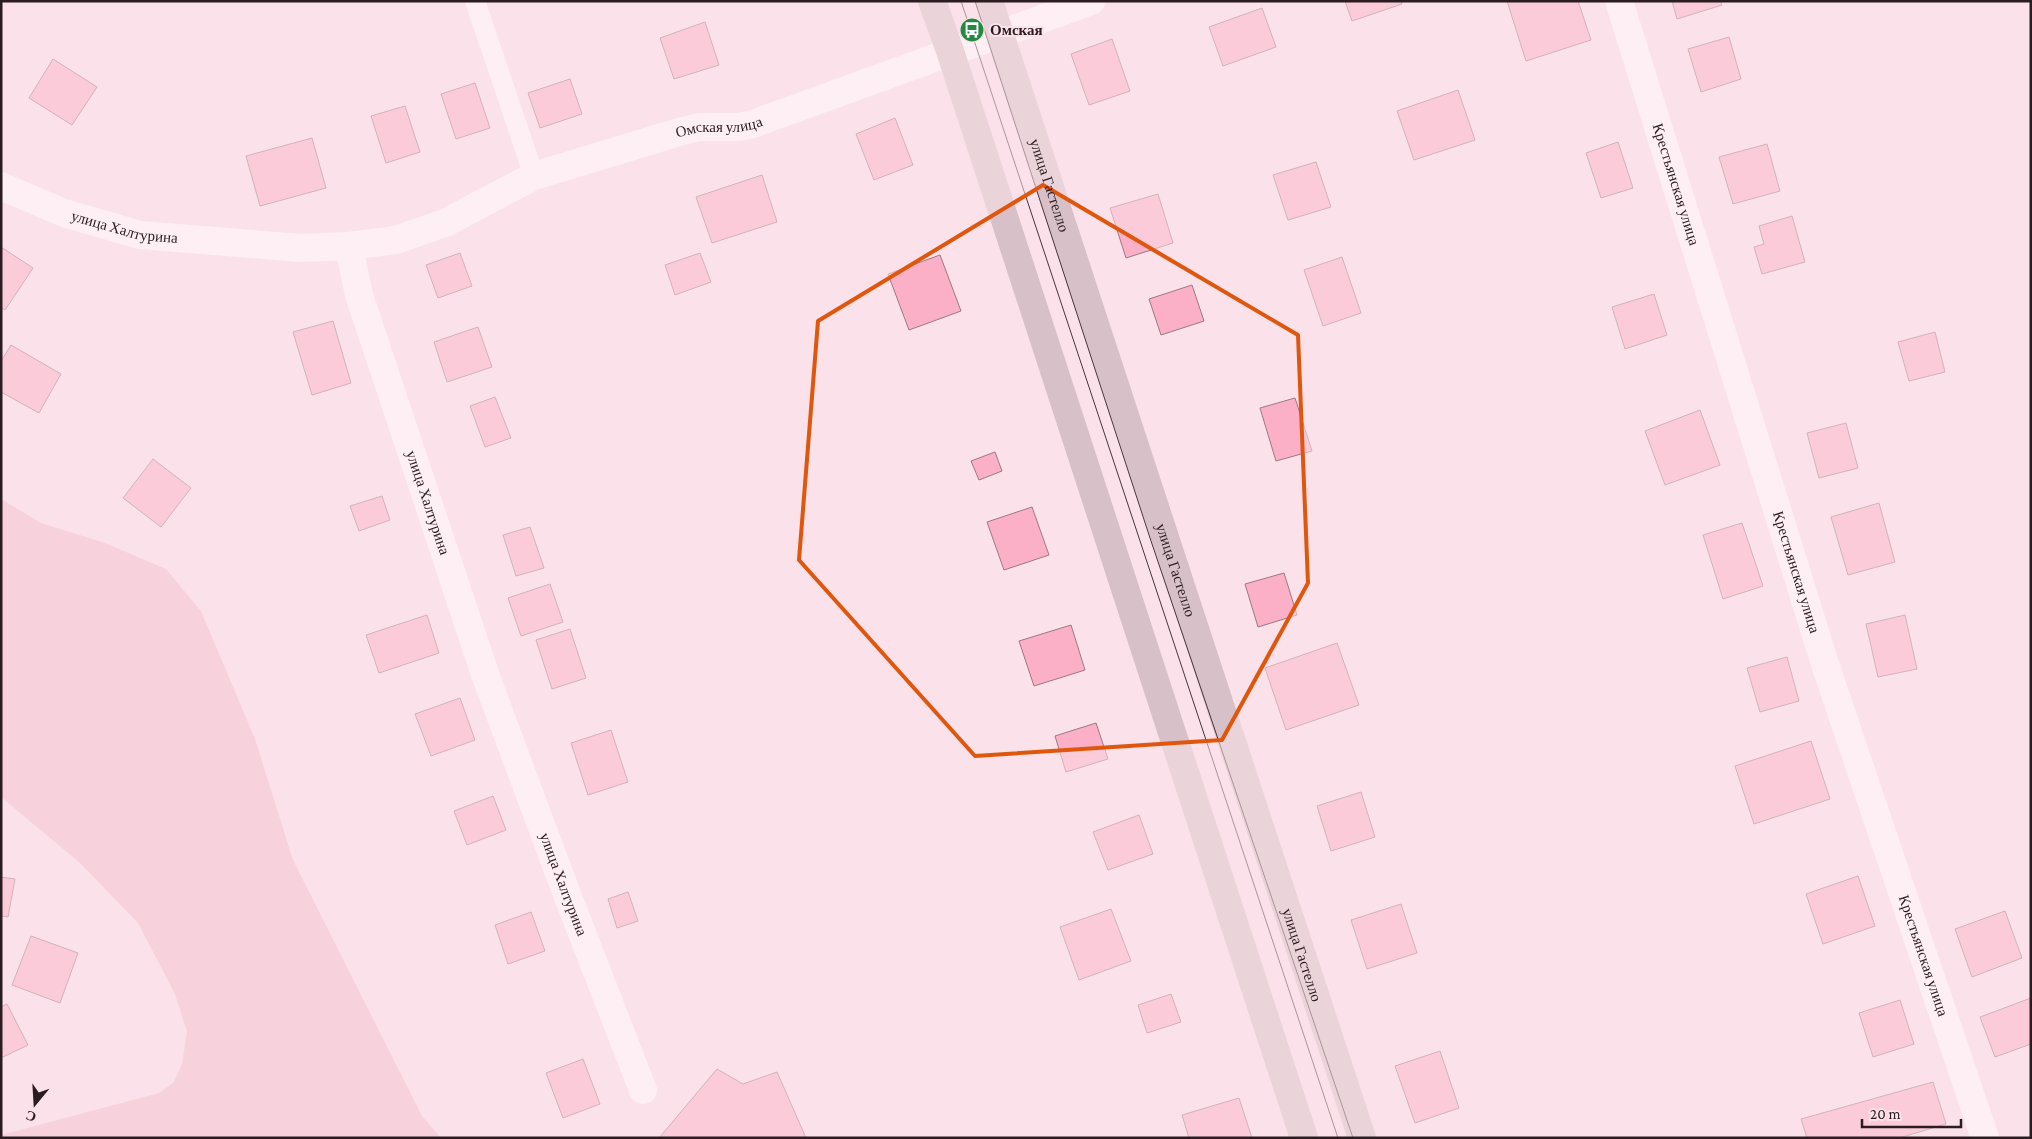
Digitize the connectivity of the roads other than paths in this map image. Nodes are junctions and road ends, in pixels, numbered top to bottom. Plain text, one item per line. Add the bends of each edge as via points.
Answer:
1 (475, 1) edge
2 (932, 1) edge
3 (989, 1) edge
4 (1091, 1) edge
5 (1619, 1) edge
6 (1001, 34) junction
7 (950, 52) junction
8 (534, 176) junction
9 (1, 186) edge
10 (349, 246) junction
11 (642, 1090) dead end
12 (1304, 1138) edge
13 (1362, 1138) edge
14 (1985, 1138) edge

1 - 8 lane
2 - 7 street
3 - 6 street, улица Гастелло
4 - 6 street, Омская улица
5 - 14 street, Крестьянская улица via 1825,664
6 - 7 street, Омская улица
6 - 13 street, улица Гастелло
7 - 8 street, Омская улица via 752,124 699,127
7 - 12 street
8 - 10 street, Омская улица via 444,223 396,240
9 - 10 street, улица Халтурина via 64,213 140,235 301,248
10 - 11 street, улица Халтурина via 359,295 486,677

